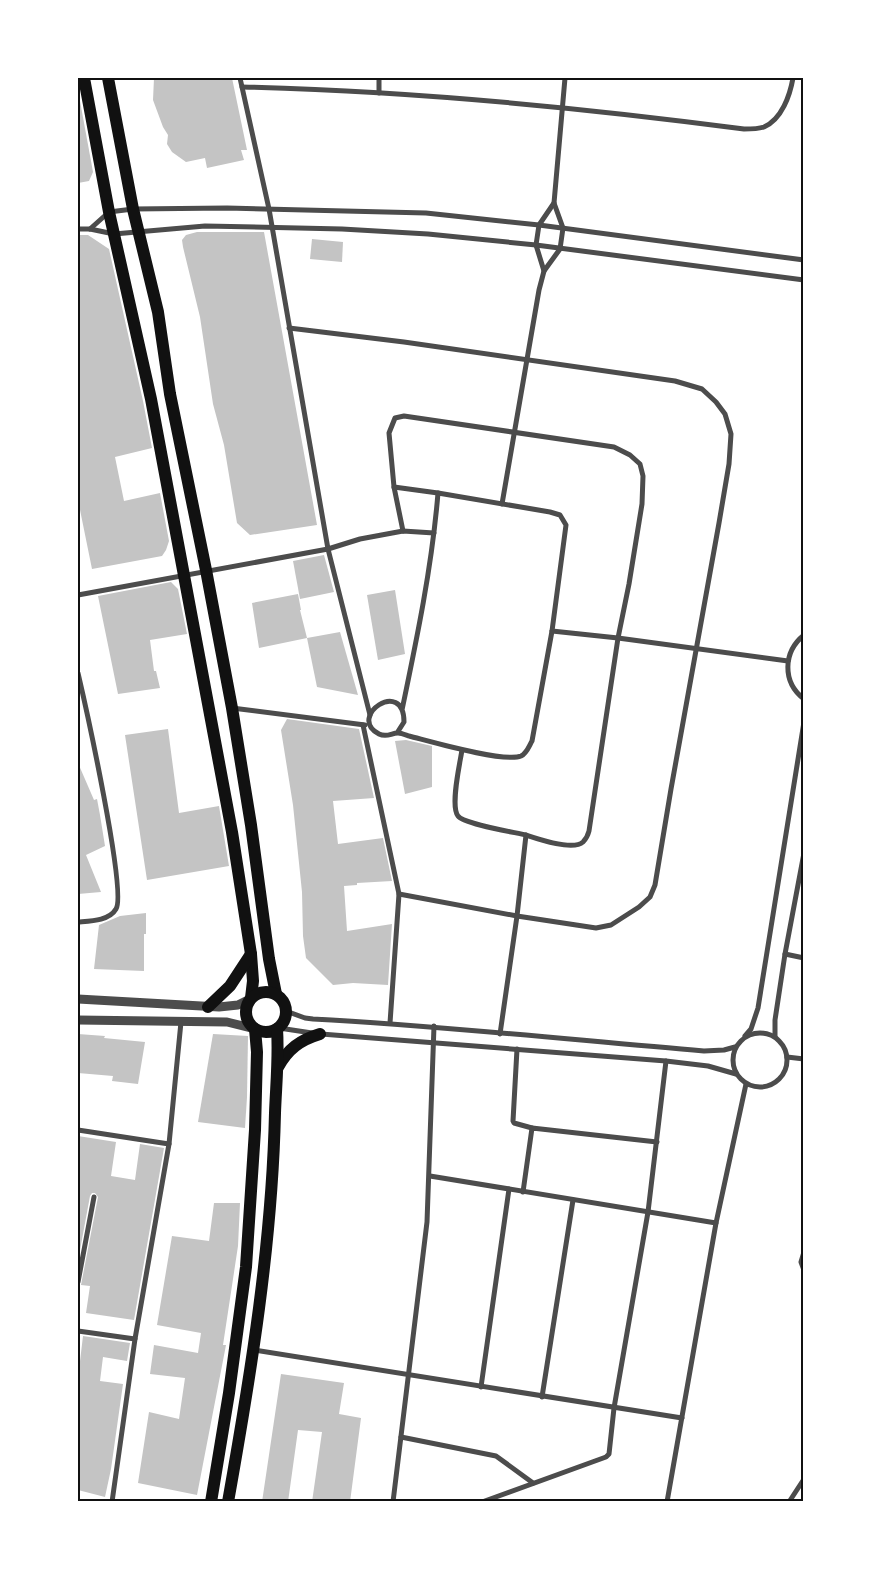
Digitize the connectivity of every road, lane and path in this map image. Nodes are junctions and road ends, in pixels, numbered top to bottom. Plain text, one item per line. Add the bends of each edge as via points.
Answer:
1 (84, 78) edge
2 (108, 78) edge
3 (240, 78) edge
4 (379, 78) edge
5 (565, 78) edge
6 (793, 78) edge
7 (242, 87) junction
8 (379, 93) junction
9 (562, 107) junction
10 (554, 204) junction
11 (133, 209) junction
12 (268, 209) junction
13 (109, 212) junction
14 (539, 225) junction
15 (271, 227) junction
16 (78, 228) edge
17 (90, 228) junction
18 (563, 228) junction
19 (139, 231) junction
20 (114, 234) junction
21 (536, 245) junction
22 (560, 249) junction
23 (804, 260) edge
24 (544, 271) junction
25 (804, 280) edge
26 (289, 328) junction
27 (526, 360) junction
28 (515, 432) junction
29 (394, 486) junction
30 (438, 493) junction
31 (502, 504) junction
32 (403, 531) junction
33 (434, 533) junction
34 (328, 549) junction
35 (206, 570) junction
36 (184, 574) junction
37 (78, 595) edge
38 (552, 631) junction
39 (804, 635) edge
40 (618, 638) junction
41 (696, 648) junction
42 (788, 661) junction
43 (78, 673) edge
44 (804, 699) edge
45 (232, 708) junction
46 (402, 710) junction
47 (370, 715) junction
48 (804, 722) edge
49 (363, 725) junction
50 (372, 726) junction
51 (397, 733) junction
52 (462, 750) junction
53 (526, 835) junction
54 (803, 854) edge
55 (399, 894) junction
56 (517, 916) junction
57 (78, 922) edge
58 (251, 954) junction
59 (785, 954) junction
60 (804, 958) edge
61 (276, 994) junction
62 (78, 999) edge
63 (251, 999) junction
64 (208, 1007) junction
65 (286, 1011) junction
66 (78, 1020) edge
67 (181, 1022) junction
68 (390, 1023) junction
69 (434, 1026) junction
70 (255, 1029) junction
71 (278, 1029) junction
72 (320, 1034) junction
73 (500, 1034) junction
74 (746, 1036) junction
75 (774, 1036) junction
76 (433, 1043) junction
77 (735, 1047) junction
78 (517, 1050) junction
79 (787, 1057) junction
80 (804, 1059) edge
81 (666, 1061) junction
82 (277, 1069) junction
83 (736, 1074) junction
84 (746, 1084) junction
85 (532, 1128) junction
86 (78, 1130) edge
87 (656, 1142) junction
88 (168, 1144) junction
89 (430, 1176) junction
90 (509, 1189) junction
91 (523, 1192) junction
92 (94, 1196) dead end
93 (573, 1200) junction
94 (648, 1212) junction
95 (716, 1223) junction
96 (804, 1252) edge
97 (78, 1269) edge
98 (804, 1270) edge
99 (78, 1282) edge
100 (78, 1331) edge
101 (135, 1339) junction
102 (254, 1350) junction
103 (408, 1375) junction
104 (481, 1387) junction
105 (542, 1397) junction
106 (614, 1408) junction
107 (682, 1418) junction
108 (401, 1437) junction
109 (804, 1479) edge
110 (533, 1483) junction
111 (112, 1502) edge
112 (210, 1502) edge
113 (228, 1502) edge
114 (393, 1502) edge
115 (482, 1502) edge
116 (666, 1502) edge
117 (789, 1502) edge

1 - 13 main road
2 - 11 main road
3 - 7 street
4 - 8 street
5 - 9 street
6 - 9 street via 784,109 764,127 744,129
7 - 8 street
7 - 12 street
8 - 9 street
9 - 10 street
10 - 14 street
10 - 18 street
11 - 12 street
11 - 13 street
11 - 19 main road
12 - 14 street via 426,213
12 - 15 street
13 - 17 street
13 - 20 main road
14 - 18 street
14 - 21 street
15 - 19 street via 205,226
15 - 21 street via 342,228
15 - 26 street
16 - 17 street
17 - 20 street
18 - 22 street
18 - 23 street
19 - 20 street
19 - 35 main road via 158,312 170,394
20 - 36 main road via 151,399
21 - 22 street
21 - 24 street
22 - 24 street
22 - 25 street
24 - 27 street
26 - 27 street
26 - 34 street
27 - 28 street
27 - 41 street via 675,381 702,389 725,414 731,434 729,464
28 - 29 street via 404,416 395,418 389,433
28 - 31 street
28 - 40 street via 614,447 640,464 642,504
29 - 30 street
29 - 32 street
30 - 31 street
30 - 33 street
31 - 38 street via 550,512 564,519 565,536
32 - 33 street
32 - 34 street
33 - 46 street
34 - 35 street
34 - 47 street
35 - 36 street
35 - 45 main road
36 - 37 street
36 - 58 main road
38 - 40 street
38 - 52 street via 532,740 527,751 514,757
39 - 42 street via 791,650
40 - 41 street
40 - 53 street via 589,832 577,845
41 - 42 street
41 - 56 street via 655,885 650,897 611,925 596,928
42 - 44 street via 791,684
43 - 57 street via 103,790 118,881 118,900 117,909 110,915
45 - 49 street
45 - 61 main road
46 - 47 street via 388,701 380,702
46 - 51 street via 404,722
47 - 50 street
48 - 74 street via 758,1008
49 - 50 street
49 - 55 street
50 - 51 street via 386,736
51 - 52 street
52 - 53 street via 455,811 458,817 470,823
53 - 56 street
54 - 59 street
55 - 56 street
55 - 68 street
56 - 73 street
58 - 63 main road
58 - 64 main road via 230,986
59 - 60 street
59 - 75 street
61 - 63 main road via 263,992
61 - 65 main road via 285,1004
62 - 64 street
63 - 64 street via 232,1006
63 - 70 main road via 246,1015
65 - 68 street via 312,1019
65 - 71 main road via 283,1024
66 - 67 street
67 - 70 street via 227,1022
67 - 88 street
68 - 69 street
69 - 73 street
69 - 76 street
70 - 71 main road via 266,1032
70 - 112 main road via 255,1130 246,1267
71 - 72 street
71 - 82 main road
72 - 76 street
72 - 82 main road via 294,1045
73 - 77 street via 704,1051
74 - 75 street via 760,1032
74 - 77 street
75 - 79 street via 784,1047
76 - 78 street
76 - 89 street
77 - 83 street via 732,1061
78 - 81 street
78 - 85 street via 513,1121
79 - 80 street
79 - 84 street via 784,1074 773,1084 760,1087
81 - 83 street via 708,1066
81 - 87 street
82 - 102 main road via 267,1256
83 - 84 street
84 - 95 street
85 - 87 street
85 - 91 street
86 - 88 street
87 - 94 street
88 - 101 street
89 - 90 street
89 - 103 street
90 - 91 street
90 - 104 street
91 - 93 street
92 - 97 street
93 - 94 street
93 - 105 street
94 - 95 street
94 - 106 street
95 - 107 street
96 - 98 street via 800,1265
97 - 99 street
100 - 101 street
101 - 111 street
102 - 103 street
102 - 113 main road
103 - 104 street
103 - 108 street
104 - 105 street
105 - 106 street
106 - 107 street
106 - 110 street via 606,1457
107 - 116 street
108 - 110 street via 496,1456
108 - 114 street
109 - 117 street
110 - 115 street

